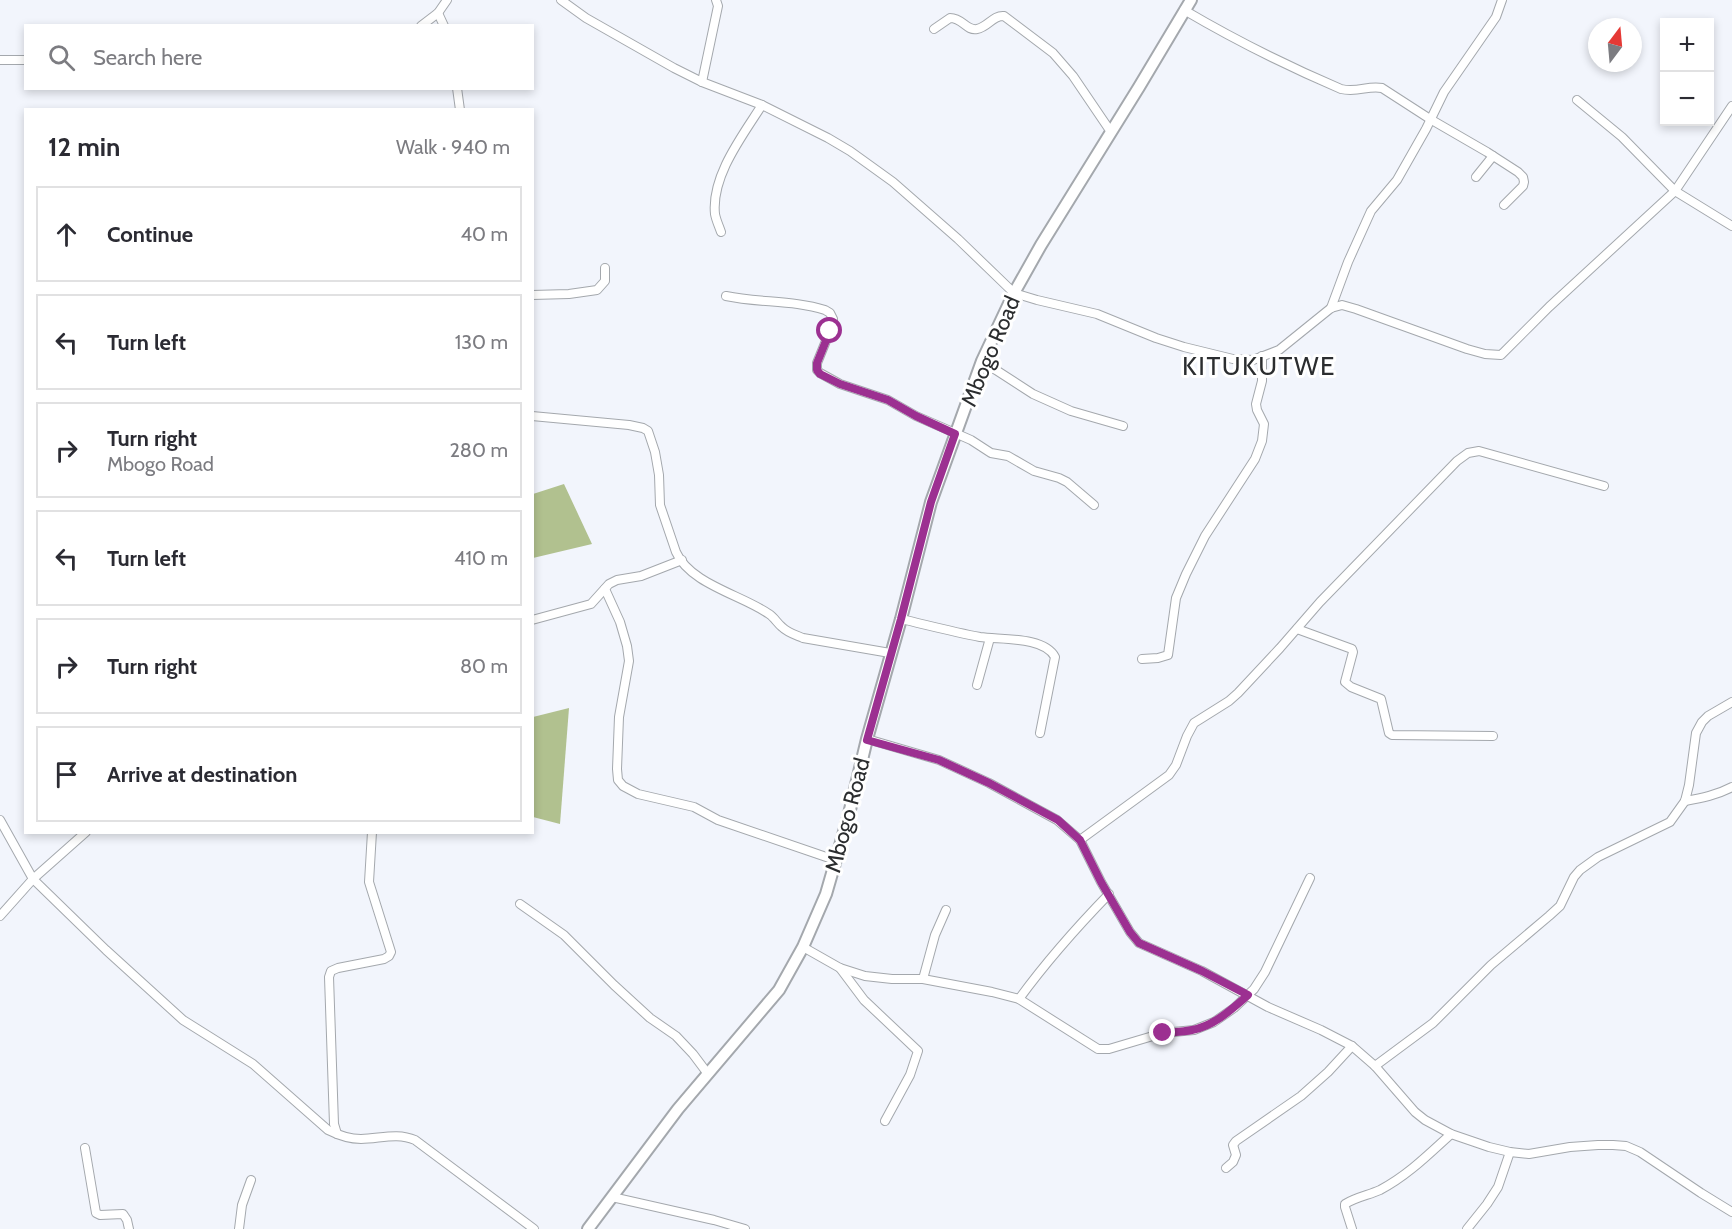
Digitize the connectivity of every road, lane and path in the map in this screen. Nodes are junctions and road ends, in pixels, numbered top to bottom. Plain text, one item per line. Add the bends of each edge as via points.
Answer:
1 (447, 0) edge
2 (561, 0) edge
3 (716, 0) edge
4 (1191, 0) edge
5 (1502, 0) edge
6 (1184, 10) junction
7 (438, 13) junction
8 (424, 24) edge
9 (443, 24) edge
10 (934, 29) dead end
11 (0, 60) edge
12 (24, 60) edge
13 (702, 82) junction
14 (457, 90) edge
15 (1577, 100) dead end
16 (762, 105) junction
17 (460, 108) edge
18 (1731, 111) edge
19 (1430, 119) junction
20 (1111, 132) junction
21 (1493, 156) junction
22 (1476, 177) dead end
23 (1675, 191) junction
24 (1504, 205) dead end
25 (1732, 226) edge
26 (721, 232) dead end
27 (605, 268) dead end
28 (1014, 292) junction
29 (534, 295) edge
30 (726, 296) dead end
31 (1331, 308) junction
32 (1262, 357) junction
33 (982, 361) junction
34 (534, 416) edge
35 (1123, 426) dead end
36 (955, 434) junction
37 (1604, 486) dead end
38 (1094, 505) dead end
39 (682, 560) junction
40 (605, 589) junction
41 (534, 619) edge
42 (901, 619) junction
43 (1297, 629) junction
44 (990, 638) junction
45 (890, 653) junction
46 (1142, 659) dead end
47 (977, 685) dead end
48 (1732, 702) edge
49 (1040, 733) dead end
50 (1492, 736) dead end
51 (867, 740) junction
52 (1732, 787) edge
53 (1685, 801) junction
54 (0, 820) edge
55 (85, 834) edge
56 (372, 834) edge
57 (1080, 840) junction
58 (835, 860) junction
59 (1310, 878) dead end
60 (33, 879) junction
61 (1108, 894) junction
62 (520, 904) dead end
63 (946, 910) dead end
64 (0, 916) edge
65 (803, 947) junction
66 (840, 968) junction
67 (923, 980) junction
68 (1248, 995) junction
69 (1018, 999) junction
70 (1352, 1046) junction
71 (1375, 1066) junction
72 (708, 1074) junction
73 (885, 1121) dead end
74 (337, 1134) junction
75 (1451, 1134) junction
76 (85, 1148) dead end
77 (1510, 1152) junction
78 (1226, 1168) dead end
79 (251, 1180) dead end
80 (612, 1197) junction
81 (1732, 1212) edge
82 (593, 1227) edge
83 (129, 1229) edge
84 (239, 1229) edge
85 (534, 1229) edge
86 (746, 1229) edge
87 (1352, 1229) edge
88 (1467, 1229) edge

1 - 7 street
2 - 13 street
3 - 13 street
4 - 6 main road, Mbogo Road
5 - 19 street via 1496,17
6 - 19 street via 1267,56 1341,89 1382,88
6 - 20 main road, Mbogo Road
7 - 8 street
7 - 9 street
10 - 20 street via 950,18 962,20 974,29 996,16 1004,16 1053,53
11 - 12 street
13 - 16 street
14 - 17 street
15 - 23 street via 1622,137
16 - 26 street via 724,166 715,214
16 - 28 street via 870,164
18 - 23 street
19 - 21 street
19 - 31 street via 1397,180 1371,211
20 - 28 main road, Mbogo Road
21 - 22 street
21 - 24 street via 1520,174 1524,182
23 - 25 street
23 - 31 street via 1501,355 1467,349 1342,305
27 - 29 street via 605,281 597,290
28 - 32 street via 1097,314 1184,347 1233,359
28 - 33 main road, Mbogo Road
30 - 36 street via 825,310 832,319 817,363 820,374 888,400
31 - 32 street via 1279,350
32 - 46 street via 1262,381 1256,404 1264,431 1255,459 1205,536 1186,574 1174,606 1168,655
33 - 35 street via 1033,394 1071,411
33 - 36 main road, Mbogo Road
34 - 39 street via 629,425 648,431 659,475 660,505
36 - 38 street via 991,453 1008,456 1034,471 1067,482
36 - 42 main road, Mbogo Road via 931,502
37 - 43 street via 1479,451 1467,453
39 - 40 street via 617,580
39 - 45 street via 714,585 769,614 792,634
40 - 41 street via 591,604
40 - 58 street via 620,622 629,661 618,726 616,769 623,786 638,794 694,807 718,820
42 - 44 street
42 - 45 main road, Mbogo Road
43 - 50 street via 1352,649 1345,682 1381,699 1392,735
43 - 57 street via 1229,701 1194,723 1169,775
44 - 47 street
44 - 49 street via 1039,645 1054,654
45 - 51 main road, Mbogo Road
48 - 53 street via 1708,716 1696,733
51 - 57 street via 939,760 989,783 1058,820
51 - 58 main road, Mbogo Road
52 - 53 street
53 - 71 street via 1670,822 1580,870 1560,906 1491,965 1434,1023
54 - 60 street
55 - 60 street
56 - 74 street via 369,882 391,952 384,959 338,968 329,977
57 - 61 street
58 - 65 main road, Mbogo Road via 826,894
59 - 68 street via 1265,972
60 - 64 street
60 - 74 street via 183,1020 252,1064
61 - 68 street via 1139,943
61 - 69 street
62 - 72 street via 564,935 650,1018 676,1036
63 - 67 street
65 - 66 street
65 - 72 main road, Mbogo Road via 779,990
66 - 67 street via 865,976
66 - 73 street via 864,1000 918,1051
67 - 69 street
68 - 69 street via 1218,1019 1194,1030 1163,1033 1103,1050
68 - 70 street
70 - 71 street
70 - 78 street via 1301,1096 1236,1141 1236,1155
71 - 75 street via 1415,1112
72 - 80 main road, Mbogo Road
74 - 85 street via 357,1139 387,1136 415,1140
75 - 77 street
75 - 87 street via 1410,1171 1379,1191 1345,1204
76 - 83 street via 96,1213 123,1214
77 - 81 street via 1626,1146
77 - 88 street via 1498,1187
79 - 84 street
80 - 82 main road, Mbogo Road
80 - 86 street

